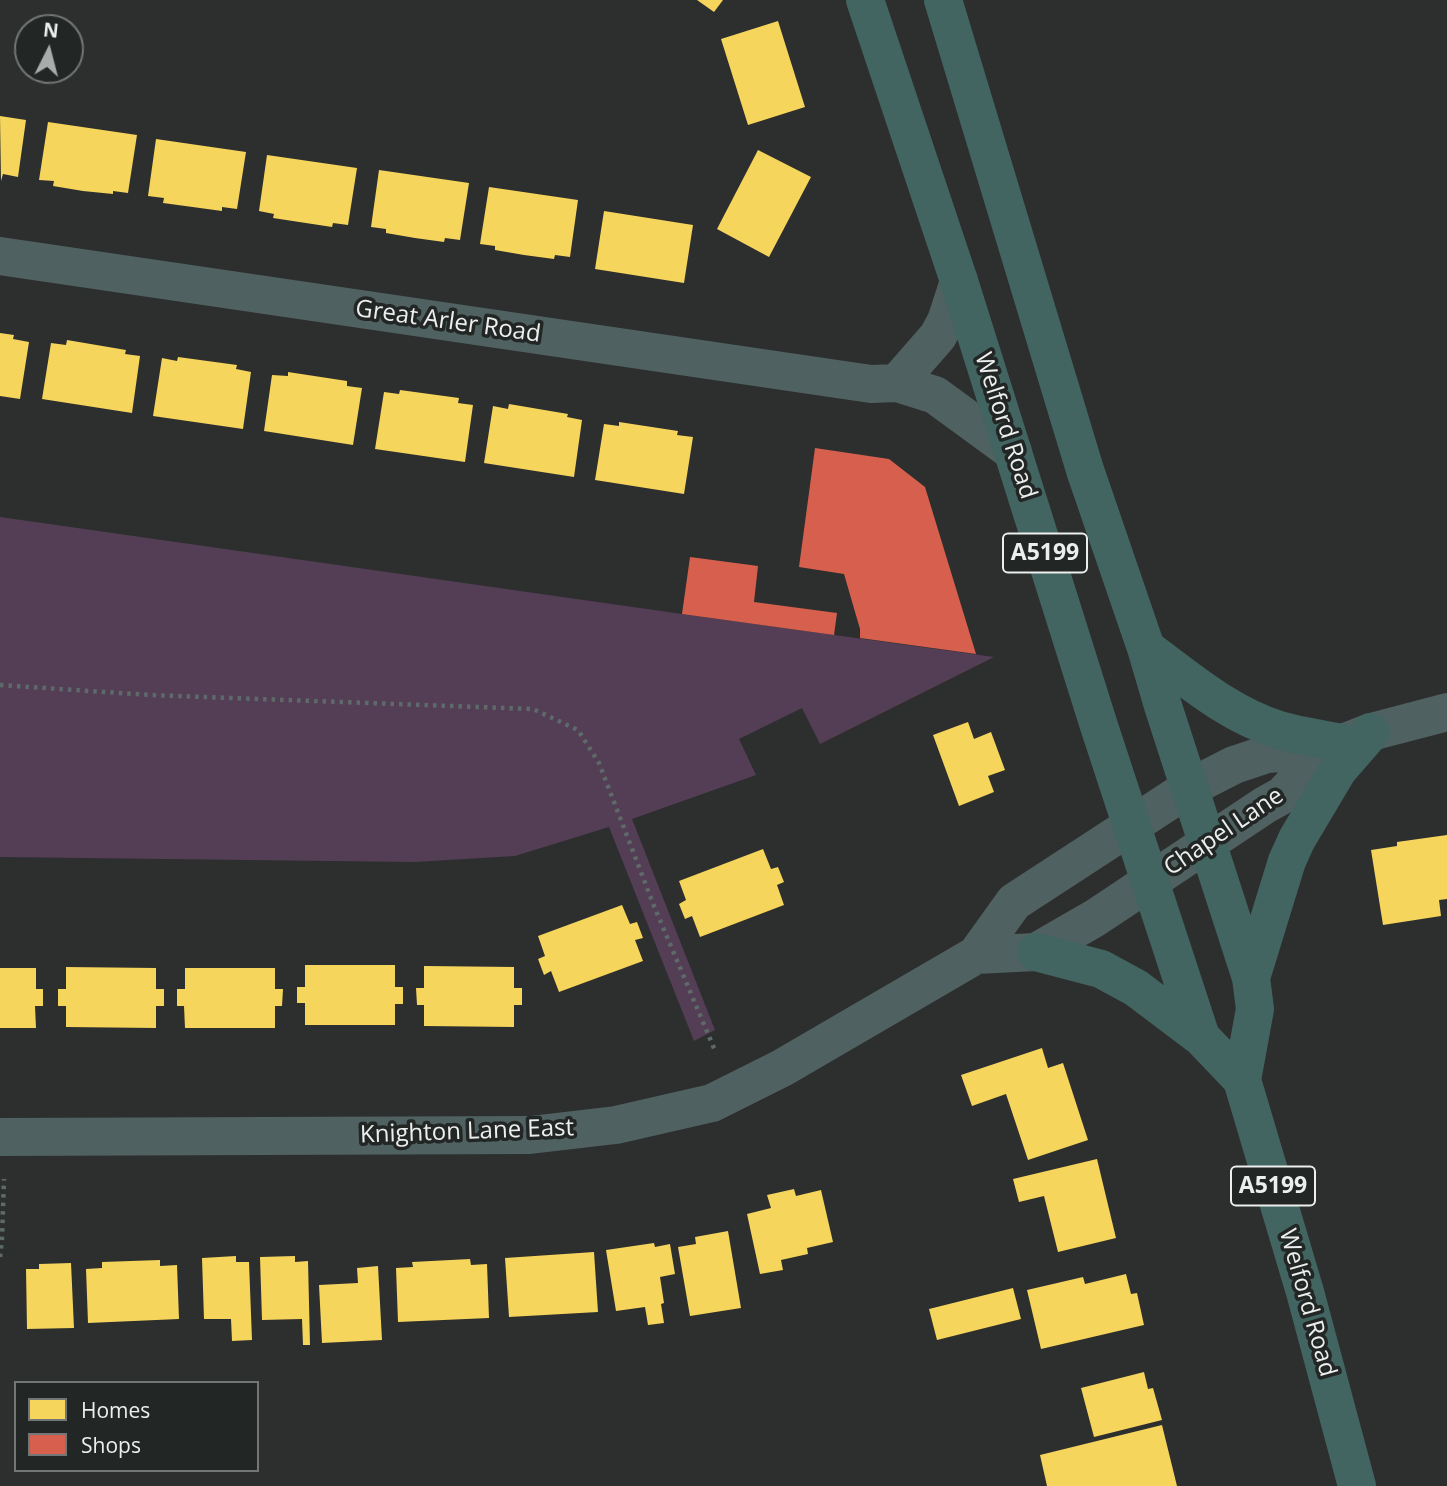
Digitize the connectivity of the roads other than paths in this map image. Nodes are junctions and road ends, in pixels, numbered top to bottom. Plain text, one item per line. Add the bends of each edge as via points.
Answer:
1 (865, 0) edge
2 (943, 0) edge
3 (0, 256) edge
4 (959, 281) junction
5 (897, 383) junction
6 (1013, 452) junction
7 (1146, 648) junction
8 (1447, 712) edge
9 (1346, 742) junction
10 (1189, 788) junction
11 (1131, 824) junction
12 (1207, 844) junction
13 (1150, 882) junction
14 (1036, 952) junction
15 (976, 955) junction
16 (1251, 978) junction
17 (1201, 1037) junction
18 (1242, 1080) junction
19 (2, 1137) edge
20 (1357, 1486) edge

1 - 4 main road, Welford Road / A5199
2 - 7 main road, Welford Road / A5199 via 1084,470
3 - 5 street, Great Arler Road via 871,384
4 - 5 street via 938,336
4 - 6 main road, Welford Road / A5199
5 - 6 street, Great Arler Road via 935,395
6 - 11 main road, Welford Road / A5199
7 - 9 main road via 1239,713 1279,730
7 - 10 main road, Welford Road / A5199
8 - 9 street, Chapel Lane
9 - 10 street, Chapel Lane via 1267,754
9 - 12 street, Chapel Lane via 1283,795
9 - 16 main road via 1338,770 1287,861
10 - 11 street, Knighton Lane East
10 - 12 main road, Welford Road
11 - 13 main road, Welford Road
11 - 15 street, Knighton Lane East via 1014,902
12 - 13 street, Chapel Lane
12 - 16 main road, Welford Road / A5199
13 - 14 street, Knighton Lane East
13 - 17 main road, Welford Road / A5199
14 - 15 street, Knighton Lane East
14 - 17 main road via 1101,969 1136,988
15 - 19 street, Knighton Lane East via 782,1068 712,1103 616,1125 530,1135
16 - 18 main road, Welford Road / A5199 via 1255,1009
17 - 18 main road, Welford Road / A5199
18 - 20 main road, Welford Road / A5199

